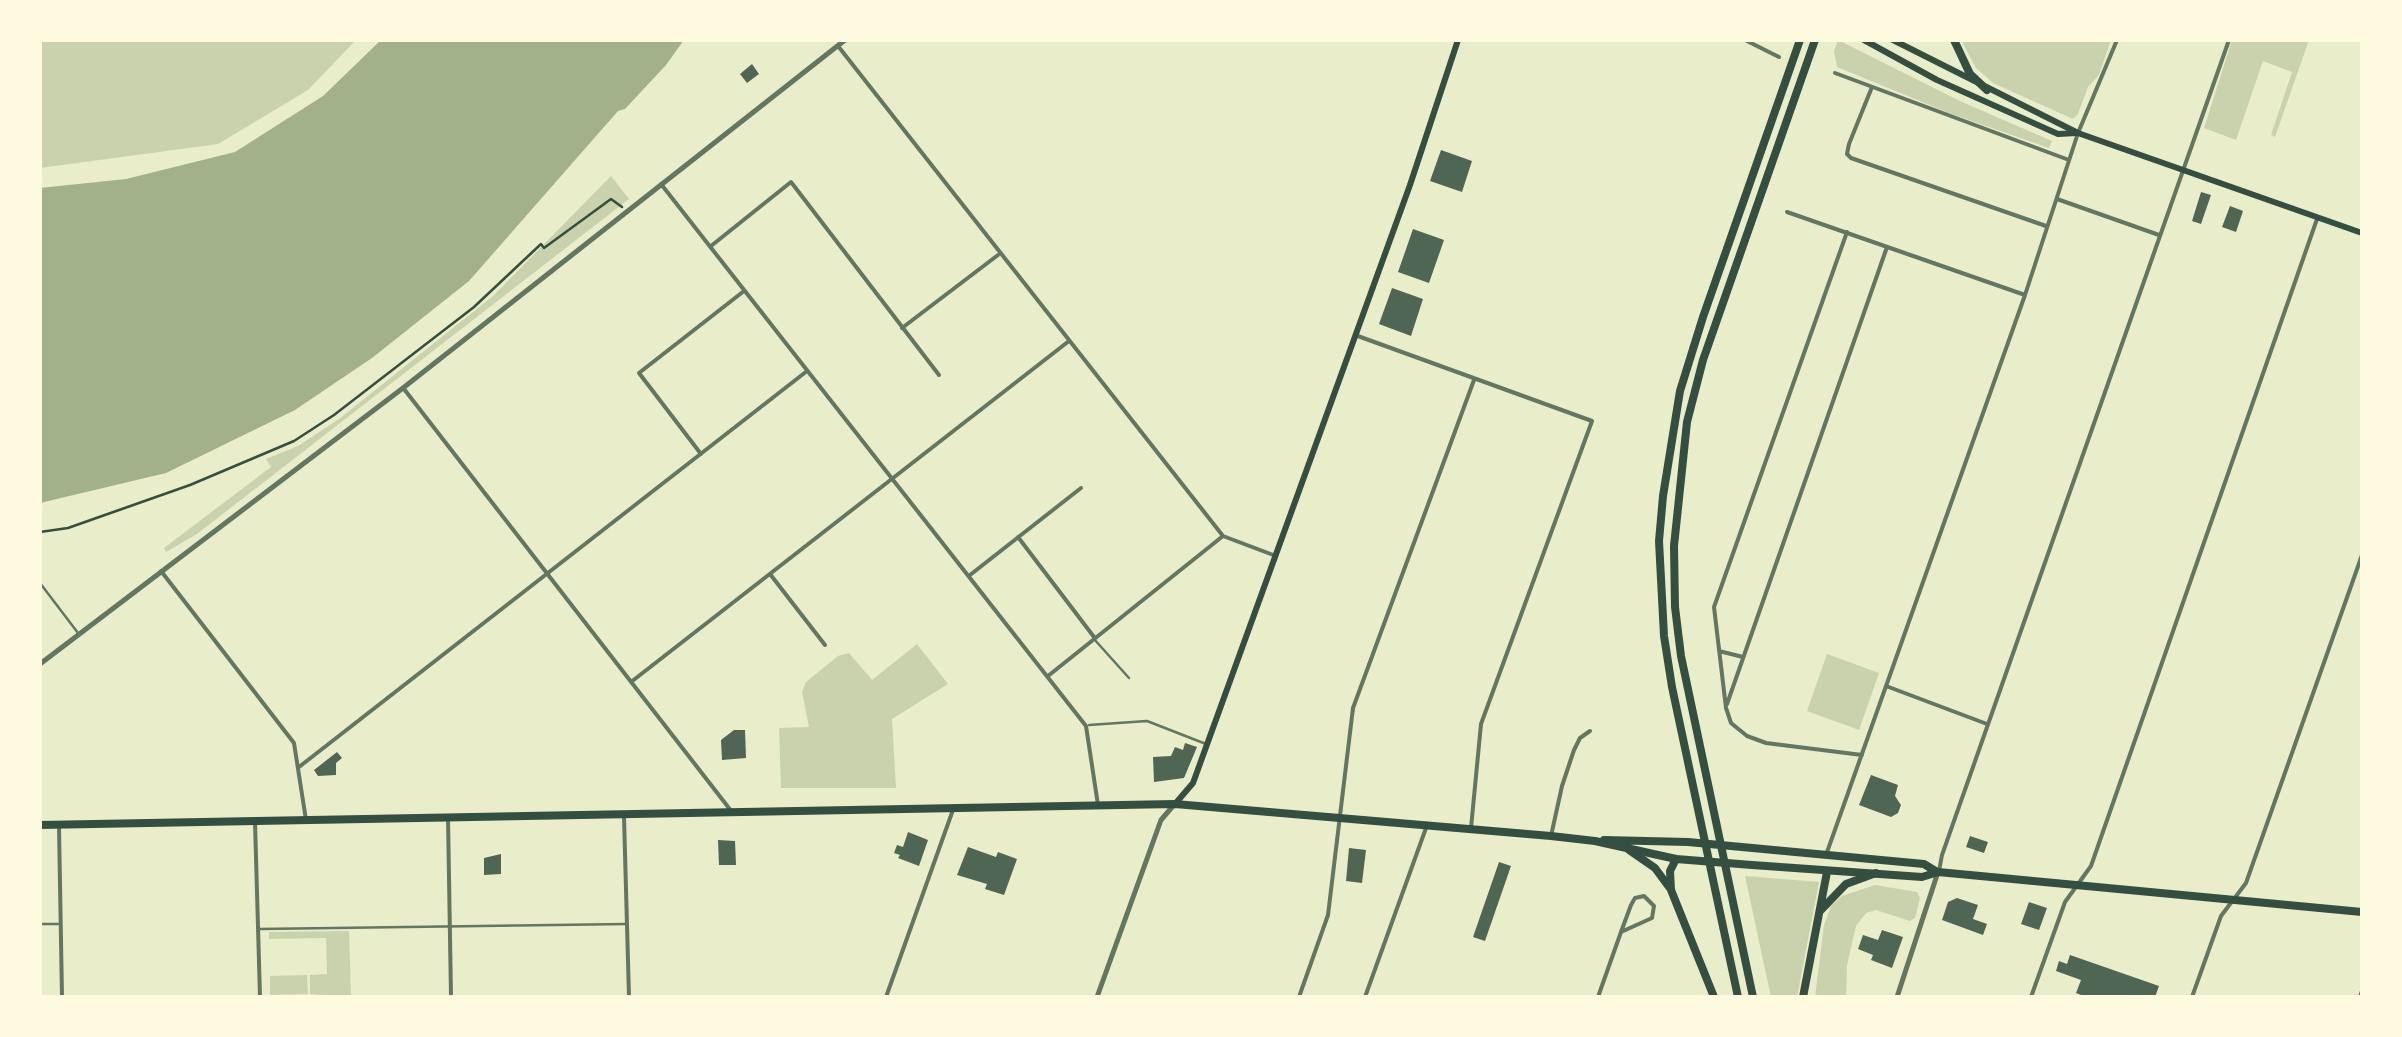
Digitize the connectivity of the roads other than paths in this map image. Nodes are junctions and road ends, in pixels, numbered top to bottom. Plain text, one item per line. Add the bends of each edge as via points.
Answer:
1 (845, 40) edge
2 (1458, 40) edge
3 (1744, 40) edge
4 (1800, 40) edge
5 (1815, 40) edge
6 (1864, 40) edge
7 (1894, 40) edge
8 (1954, 40) edge
9 (2117, 40) edge
10 (2229, 40) edge
11 (838, 46) junction
12 (1779, 56) dead end
13 (1835, 73) dead end
14 (1872, 86) junction
15 (1987, 90) junction
16 (2078, 133) junction
17 (2070, 160) junction
18 (2182, 171) junction
19 (661, 184) junction
20 (2056, 200) junction
21 (1787, 212) dead end
22 (2317, 217) junction
23 (2046, 226) junction
24 (1846, 232) junction
25 (2362, 233) edge
26 (2160, 234) junction
27 (711, 246) junction
28 (1887, 248) junction
29 (1000, 253) junction
30 (745, 290) junction
31 (2025, 295) junction
32 (902, 328) junction
33 (1355, 336) junction
34 (1069, 342) junction
35 (808, 371) junction
36 (939, 375) dead end
37 (1474, 380) junction
38 (403, 388) junction
39 (701, 454) junction
40 (892, 479) junction
41 (1081, 488) dead end
42 (1223, 536) junction
43 (1018, 537) junction
44 (2362, 555) edge
45 (1276, 556) junction
46 (161, 571) junction
47 (547, 574) junction
48 (770, 574) junction
49 (970, 575) junction
50 (40, 582) edge
51 (79, 634) junction
52 (1095, 638) junction
53 (825, 645) dead end
54 (1718, 652) junction
55 (1744, 657) junction
56 (40, 664) edge
57 (1048, 676) junction
58 (1129, 678) dead end
59 (631, 682) junction
60 (1886, 686) junction
61 (1726, 708) junction
62 (1988, 724) junction
63 (1086, 726) junction
64 (1590, 731) dead end
65 (1208, 744) junction
66 (1862, 755) junction
67 (299, 767) junction
68 (1175, 804) junction
69 (1098, 805) junction
70 (954, 808) junction
71 (732, 812) junction
72 (624, 814) junction
73 (448, 817) junction
74 (1341, 817) junction
75 (306, 820) junction
76 (256, 821) junction
77 (1428, 824) junction
78 (40, 825) edge
79 (58, 825) junction
80 (1470, 828) junction
81 (1551, 836) junction
82 (1595, 840) junction
83 (1688, 842) junction
84 (1629, 850) junction
85 (1826, 855) junction
86 (1676, 858) junction
87 (1826, 872) junction
88 (1938, 872) junction
89 (1876, 874) junction
90 (2077, 885) junction
91 (1671, 890) junction
92 (2234, 900) junction
93 (2362, 912) edge
94 (1818, 914) junction
95 (40, 924) edge
96 (60, 924) junction
97 (627, 924) junction
98 (450, 927) junction
99 (258, 928) junction
100 (1621, 932) junction
101 (62, 997) edge
102 (260, 997) edge
103 (450, 997) edge
104 (628, 997) edge
105 (886, 997) edge
106 (1097, 997) edge
107 (1299, 997) edge
108 (1366, 997) edge
109 (1598, 997) edge
110 (1714, 997) edge
111 (1738, 997) edge
112 (1753, 997) edge
113 (1803, 997) edge
114 (1897, 997) edge
115 (2031, 997) edge
116 (2192, 997) edge

1 - 11 street
2 - 33 main road
3 - 12 street
4 - 111 main road via 1686,372 1659,541 1664,636
5 - 112 main road via 1703,360 1687,422 1674,546 1681,656
6 - 16 main road via 2058,134
7 - 15 main road
8 - 15 main road
9 - 16 street
10 - 18 street
11 - 19 street
11 - 29 street
13 - 14 street
14 - 17 street
14 - 23 street via 1849,144 1850,158
15 - 16 main road
16 - 17 street
16 - 18 main road
17 - 20 street
18 - 22 main road
18 - 26 street
19 - 27 street
19 - 38 street
20 - 23 street
20 - 26 street
21 - 24 street
22 - 25 main road
22 - 90 street via 2091,866
23 - 31 street
24 - 28 street
24 - 54 street via 1714,607
26 - 62 street
27 - 30 street
27 - 32 street via 791,182
28 - 31 street
28 - 55 street
29 - 32 street
29 - 34 street
30 - 35 street
30 - 39 street via 638,373
31 - 60 street
32 - 36 street
33 - 37 street
33 - 45 main road
34 - 40 street
34 - 42 street
35 - 39 street
35 - 40 street
37 - 74 street via 1353,708
37 - 80 street via 1592,421 1484,715
38 - 46 street
38 - 47 street
39 - 47 street
40 - 48 street
40 - 49 street
41 - 43 street
42 - 45 street
42 - 52 street
43 - 49 street
43 - 52 street
44 - 92 street via 2246,883
45 - 65 main road
46 - 51 street
46 - 67 street via 294,744
47 - 59 street
47 - 67 street
48 - 53 street
48 - 59 street
49 - 57 street
50 - 51 lane
51 - 56 street
52 - 57 street
52 - 58 lane
54 - 55 street
54 - 61 street
55 - 61 street
57 - 63 street
59 - 71 street
60 - 62 street
60 - 66 street
61 - 66 street via 1730,723 1766,743
62 - 88 street
63 - 65 lane via 1147,721
63 - 69 street
64 - 81 street via 1574,750
65 - 68 main road via 1191,788
66 - 85 street
67 - 75 street
68 - 69 main road
68 - 74 main road
68 - 106 street via 1161,820
69 - 70 main road
70 - 71 main road
70 - 105 street
71 - 72 main road
72 - 73 main road
72 - 97 street
73 - 75 main road
73 - 98 street
74 - 77 main road
74 - 107 street via 1328,915
75 - 76 main road
76 - 79 main road
76 - 99 street
77 - 80 main road
77 - 108 street
78 - 79 main road
79 - 96 street
80 - 81 main road
81 - 82 main road
82 - 83 main road
82 - 84 main road
83 - 85 main road
83 - 86 main road
84 - 86 main road
84 - 91 main road via 1656,868
85 - 87 main road
85 - 88 main road via 1924,864
86 - 87 main road
86 - 91 main road
87 - 89 main road
87 - 94 main road
88 - 89 main road
88 - 90 main road
88 - 114 street
89 - 94 main road via 1840,888
90 - 92 main road
90 - 115 street
91 - 110 main road
92 - 93 main road
92 - 116 street via 2221,916
94 - 113 main road
95 - 96 lane
96 - 101 street
97 - 98 lane
97 - 104 street
98 - 99 lane
98 - 103 street
99 - 102 street
100 - 100 street via 1635,898 1644,896 1654,906 1652,918
100 - 109 street

